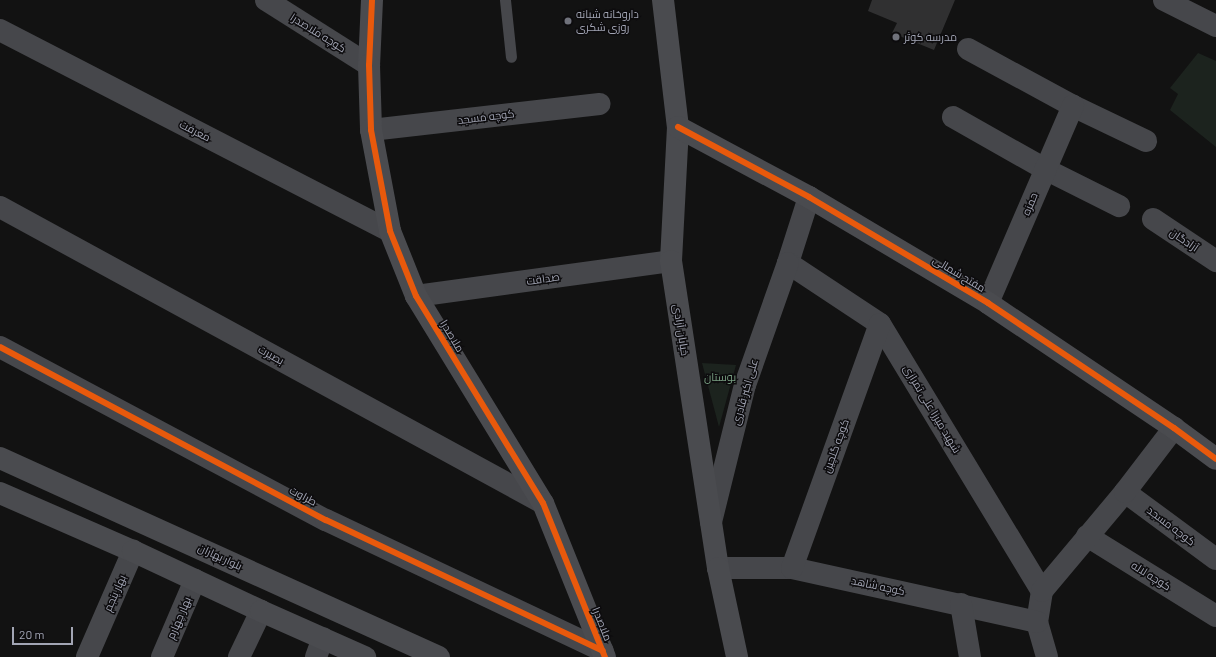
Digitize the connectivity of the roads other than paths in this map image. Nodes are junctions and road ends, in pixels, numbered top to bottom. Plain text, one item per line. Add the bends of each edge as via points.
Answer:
1 (266, 0) edge
2 (372, 0) edge
3 (505, 0) edge
4 (663, 0) edge
5 (1164, 0) edge
6 (1216, 26) edge
7 (0, 30) edge
8 (968, 49) dead end
9 (511, 57) dead end
10 (369, 65) junction
11 (600, 104) dead end
12 (1073, 106) junction
13 (953, 117) dead end
14 (678, 127) junction
15 (371, 130) junction
16 (1146, 141) dead end
17 (1045, 169) junction
18 (808, 197) junction
19 (1119, 206) dead end
20 (0, 207) edge
21 (1153, 219) dead end
22 (390, 231) junction
23 (671, 261) junction
24 (1216, 261) edge
25 (788, 264) junction
26 (416, 296) junction
27 (988, 303) junction
28 (880, 324) junction
29 (0, 347) edge
30 (1174, 428) junction
31 (0, 458) edge
32 (1216, 459) edge
33 (1126, 492) junction
34 (2, 498) edge
35 (543, 503) junction
36 (711, 522) junction
37 (1087, 536) junction
38 (133, 551) junction
39 (1216, 559) edge
40 (718, 568) junction
41 (792, 568) junction
42 (195, 580) junction
43 (1042, 591) junction
44 (960, 604) junction
45 (261, 611) junction
46 (1216, 616) edge
47 (1036, 622) junction
48 (319, 648) edge
49 (604, 654) edge
50 (87, 657) edge
51 (162, 657) edge
52 (239, 657) edge
53 (365, 657) edge
54 (439, 657) edge
55 (737, 657) edge
56 (970, 657) edge
57 (1047, 657) edge

1 - 10 street, کوچه ملاصدرا
2 - 10 street, ملاصدرا
3 - 9 lane
4 - 14 street, خیابان آزادی
5 - 6 street
7 - 22 street, معرفت
8 - 12 street
10 - 15 street, ملاصدرا
11 - 15 street, کوچه مسجد
12 - 16 street
12 - 17 street, حمزه
13 - 17 street
14 - 18 street, مفتح شمالی
14 - 23 street, خیابان آزادی
15 - 22 street, ملاصدرا
17 - 19 street
17 - 27 street, حمزه
18 - 25 street
18 - 27 street, مفتح شمالی
20 - 35 street, بصیرت
21 - 24 street, آزادگان
22 - 26 street, ملاصدرا
23 - 26 street, صداقت
23 - 36 street, خیابان آزادی
25 - 28 street, شهید میرزا علی تمرازی
25 - 36 street, علی اکبر قادری via 745,385
26 - 35 street, ملاصدرا
27 - 30 street, مفتح شمالی
28 - 41 street, کوچه گلچین
28 - 43 street, شهید میرزا علی تمرازی
29 - 49 street, طراوت via 326,520
30 - 32 street, مفتح شمالی
30 - 33 street
31 - 54 street, بلوار بهاران
33 - 37 street
33 - 39 street, کوچه مسجد
34 - 38 street
35 - 49 street, ملاصدرا
36 - 40 street, خیابان آزادی
37 - 43 street
37 - 46 street, کوچه لاله
38 - 42 street
38 - 50 street, بهار پنجم
40 - 41 street, کوچه شاهد
40 - 55 street, خیابان آزادی
41 - 44 street, کوچه شاهد
42 - 45 street
42 - 51 street, بهار چهارم
43 - 47 street
44 - 47 street, کوچه شاهد
44 - 56 street
45 - 48 street
45 - 52 street
47 - 57 street
48 - 53 street

